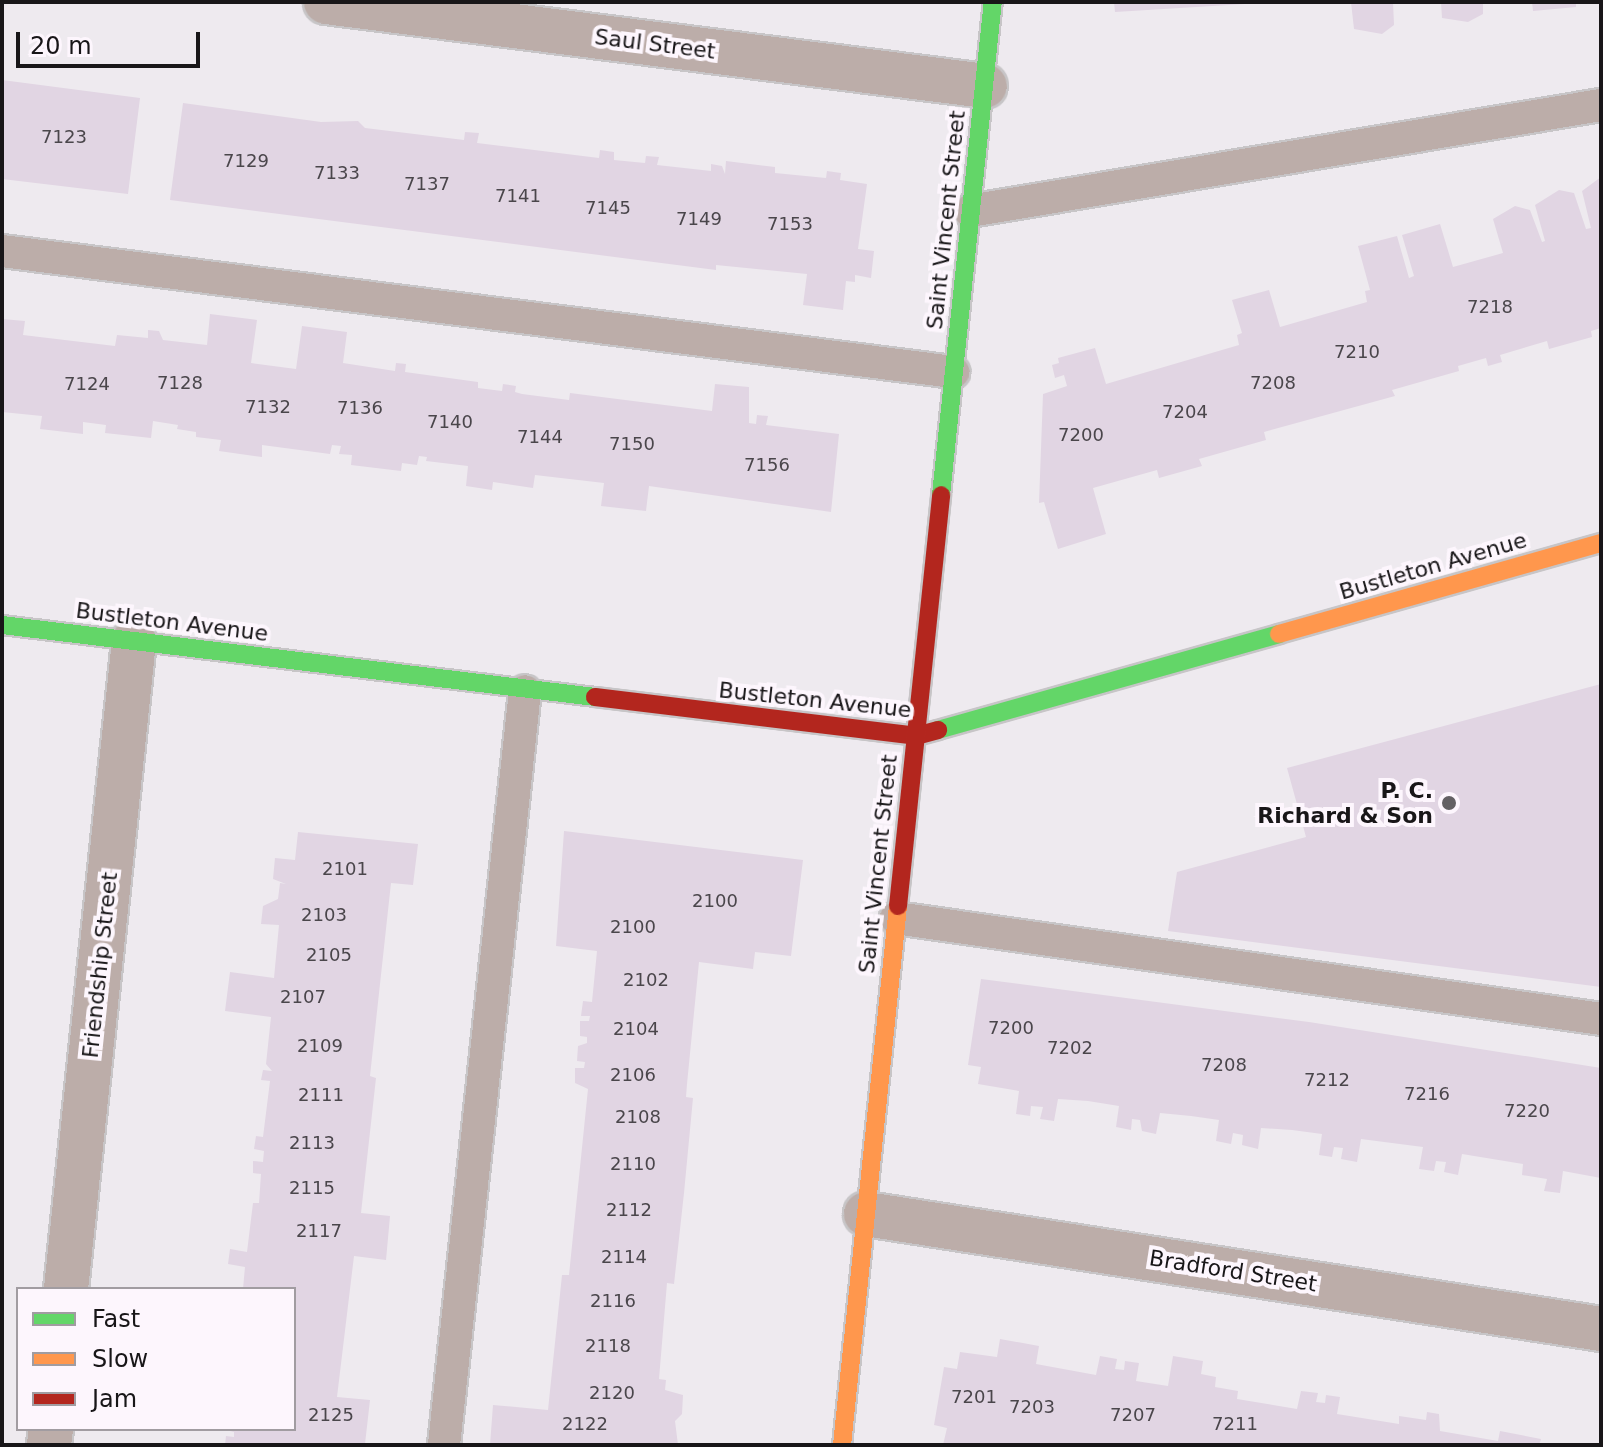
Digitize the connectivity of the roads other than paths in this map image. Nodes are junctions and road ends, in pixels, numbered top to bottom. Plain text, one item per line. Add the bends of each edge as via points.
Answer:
1 (326, 2) edge
2 (993, 2) edge
3 (985, 86) junction
4 (1601, 105) edge
5 (970, 211) junction
6 (2, 251) edge
7 (953, 372) junction
8 (1601, 543) edge
9 (2, 625) edge
10 (134, 641) junction
11 (525, 691) junction
12 (916, 736) junction
13 (896, 918) junction
14 (1601, 1019) edge
15 (866, 1214) junction
16 (66, 1287) edge
17 (1601, 1329) edge
18 (444, 1445) edge
19 (842, 1445) edge

1 - 3 street, Saul Street
2 - 3 main road, Saint Vincent Street
3 - 5 main road, Saint Vincent Street
4 - 5 lane
5 - 7 main road, Saint Vincent Street
6 - 7 lane
7 - 12 main road, Saint Vincent Street
8 - 12 main road, Bustleton Avenue
9 - 10 main road, Bustleton Avenue
10 - 11 main road, Bustleton Avenue
10 - 16 street, Friendship Street
11 - 12 main road, Bustleton Avenue
11 - 18 lane
12 - 13 main road, Saint Vincent Street
13 - 14 lane
13 - 15 main road, Saint Vincent Street
15 - 17 street, Bradford Street
15 - 19 main road, Saint Vincent Street

